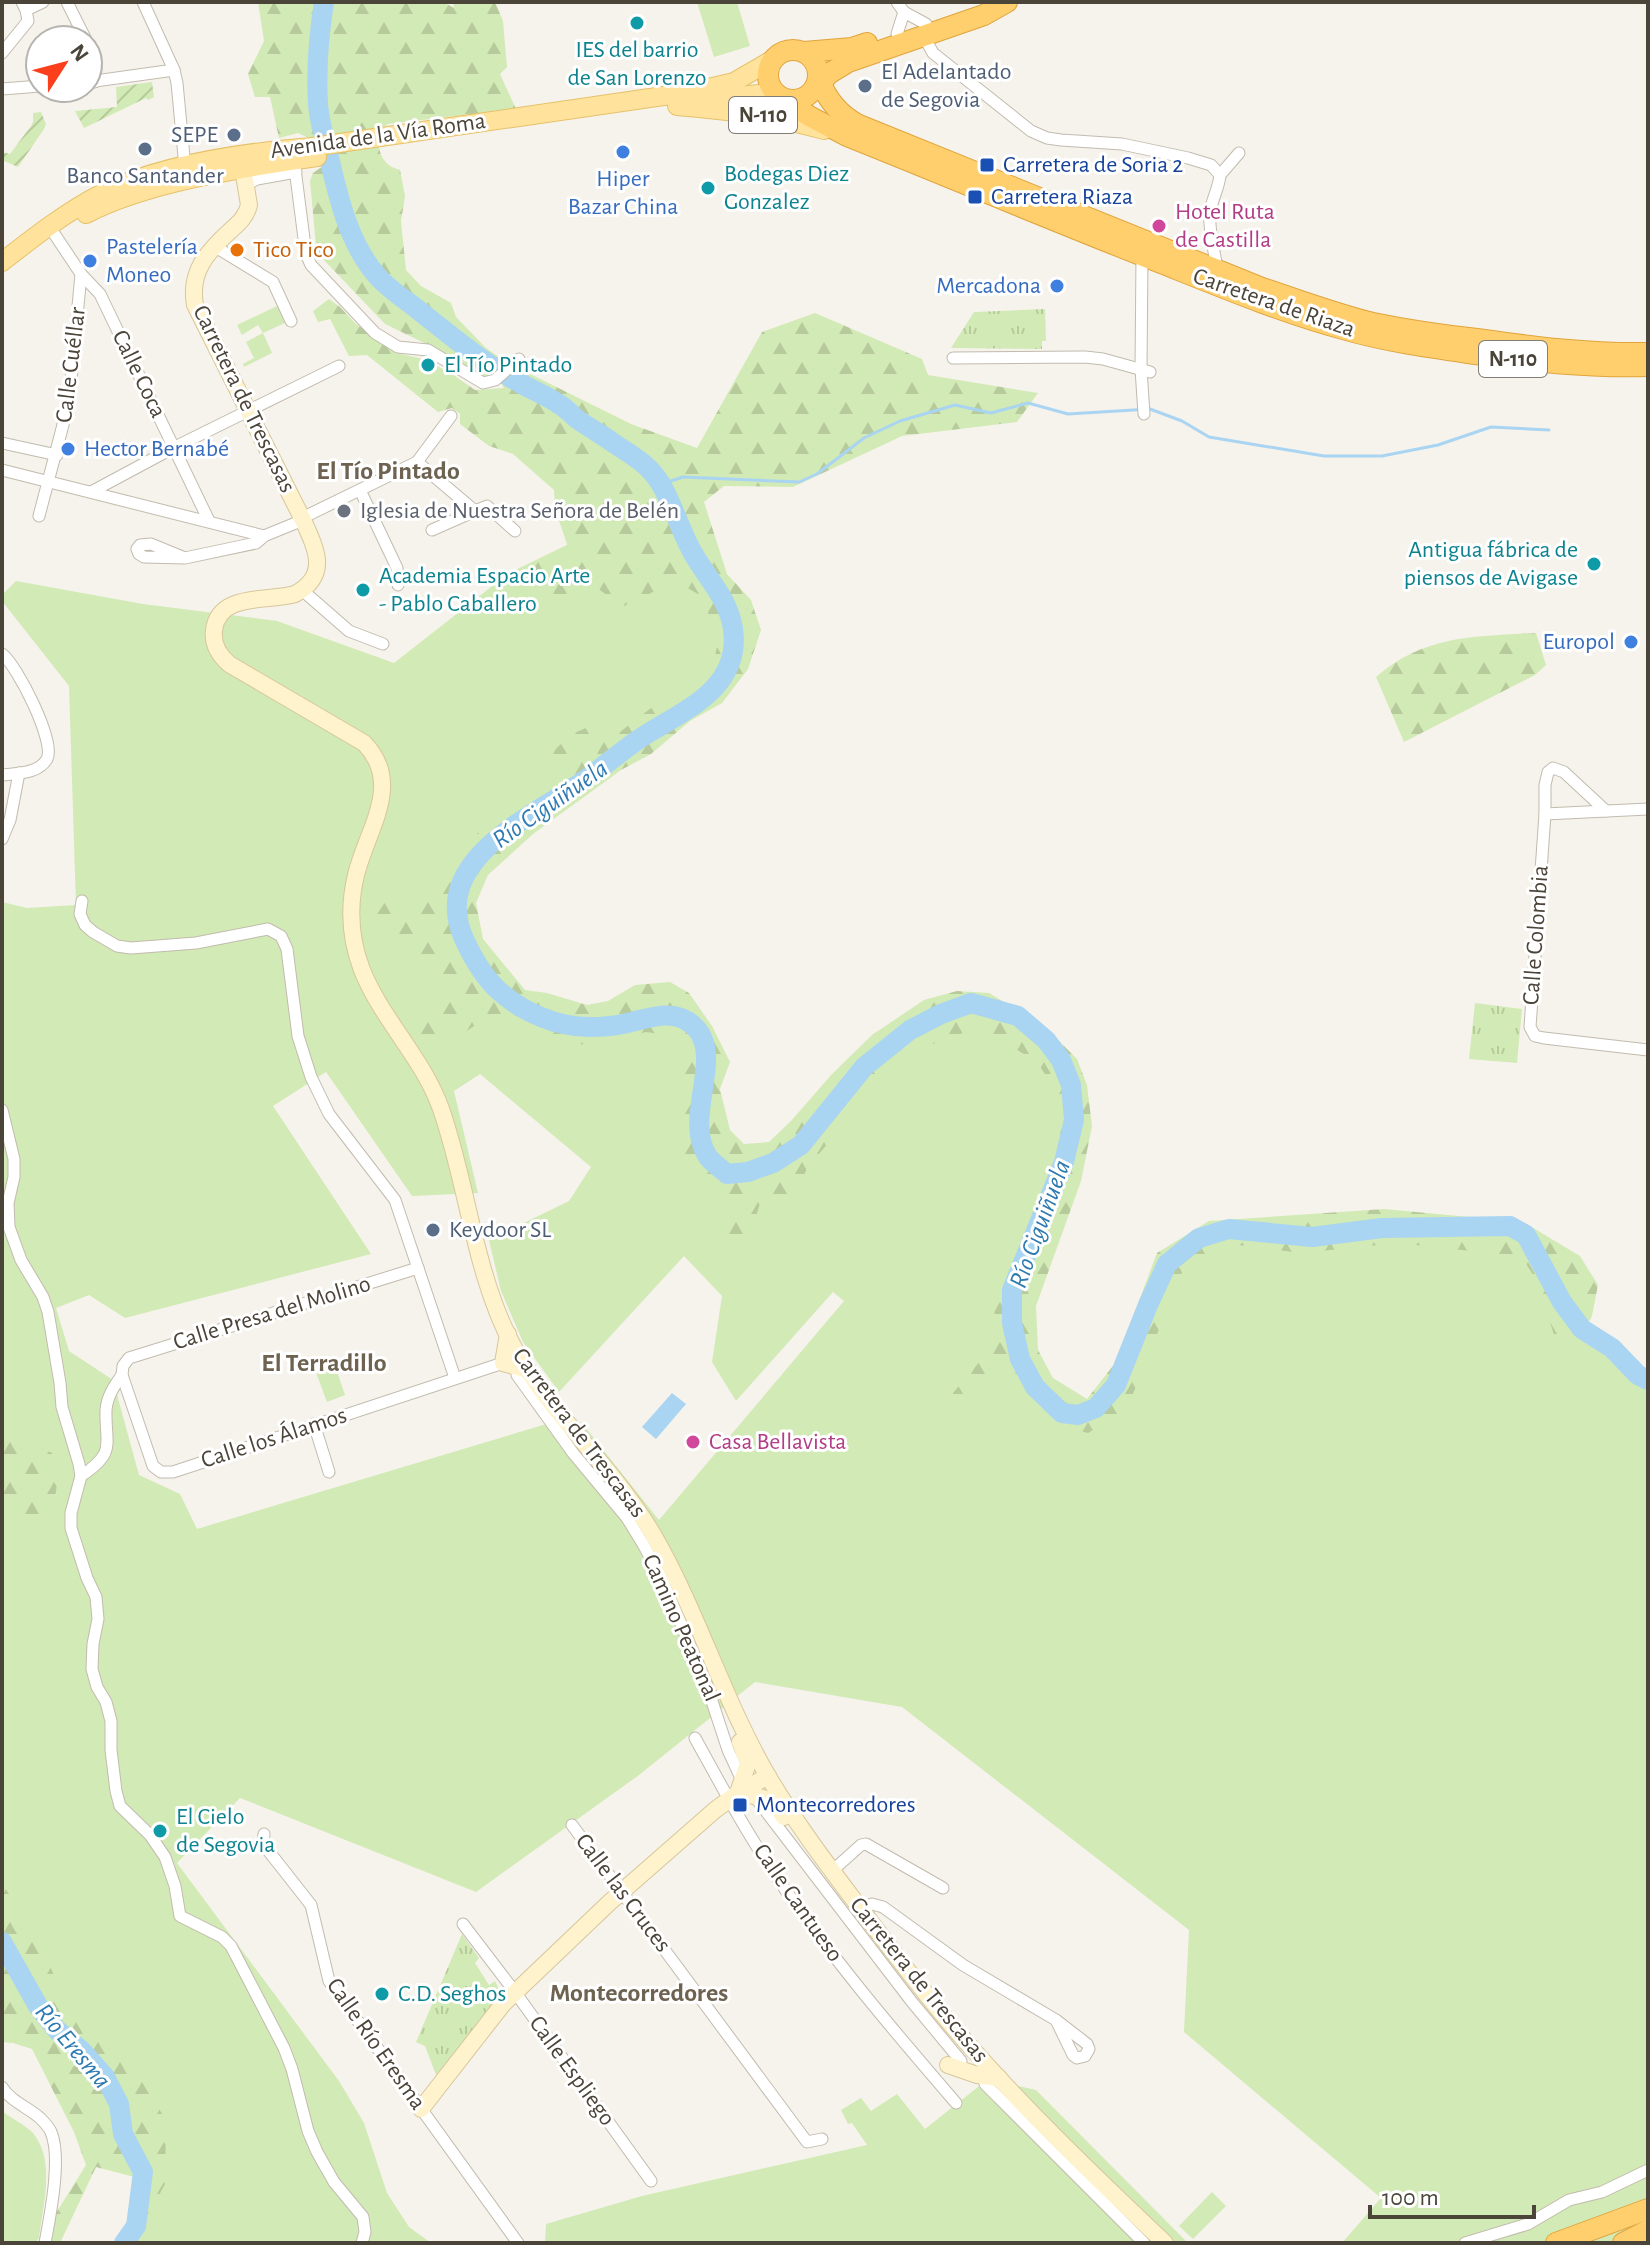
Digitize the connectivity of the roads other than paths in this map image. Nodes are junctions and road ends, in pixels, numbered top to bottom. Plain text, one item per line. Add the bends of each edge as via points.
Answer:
1 (43, 2) edge
2 (67, 2) edge
3 (143, 2) edge
4 (984, 2) edge
5 (1007, 2) edge
6 (24, 6) edge
7 (900, 7) edge
8 (78, 24) edge
9 (925, 30) junction
10 (897, 34) junction
11 (804, 52) junction
12 (2, 53) edge
13 (772, 60) junction
14 (848, 62) junction
15 (174, 70) junction
16 (104, 80) edge
17 (818, 83) junction
18 (24, 87) edge
19 (2, 89) edge
20 (781, 97) junction
21 (677, 106) junction
22 (851, 130) junction
23 (383, 142) junction
24 (1239, 153) dead end
25 (303, 157) junction
26 (219, 160) junction
27 (185, 167) junction
28 (1220, 175) junction
29 (202, 178) junction
30 (248, 178) junction
31 (91, 212) junction
32 (55, 235) junction
33 (214, 246) junction
34 (1142, 256) junction
35 (2, 262) edge
36 (1217, 270) junction
37 (2, 274) edge
38 (81, 274) junction
39 (291, 321) dead end
40 (1648, 353) edge
41 (953, 358) dead end
42 (1608, 361) junction
43 (516, 362) dead end
44 (339, 366) dead end
45 (1648, 366) edge
46 (1145, 371) junction
47 (248, 410) junction
48 (1144, 414) dead end
49 (451, 416) dead end
50 (2, 443) edge
51 (175, 447) junction
52 (57, 455) junction
53 (417, 462) junction
54 (2, 470) edge
55 (50, 482) junction
56 (360, 490) junction
57 (91, 492) junction
58 (475, 511) junction
59 (39, 516) dead end
60 (303, 519) junction
61 (209, 521) junction
62 (432, 530) dead end
63 (515, 531) dead end
64 (264, 536) junction
65 (185, 558) dead end
66 (398, 585) dead end
67 (302, 590) junction
68 (383, 644) dead end
69 (2, 654) edge
70 (19, 773) junction
71 (2, 775) edge
72 (1648, 809) edge
73 (1606, 811) junction
74 (1545, 814) junction
75 (2, 839) edge
76 (82, 901) dead end
77 (1648, 1050) edge
78 (2, 1110) edge
79 (418, 1268) junction
80 (508, 1334) junction
81 (503, 1363) junction
82 (522, 1372) junction
83 (122, 1375) junction
84 (455, 1378) junction
85 (314, 1424) junction
86 (329, 1472) dead end
87 (81, 1476) junction
88 (731, 1701) junction
89 (695, 1738) dead end
90 (768, 1776) junction
91 (736, 1790) junction
92 (758, 1801) dead end
93 (572, 1825) dead end
94 (264, 1834) dead end
95 (830, 1867) junction
96 (943, 1888) dead end
97 (622, 1891) junction
98 (859, 1907) junction
99 (463, 1924) dead end
100 (515, 1992) junction
101 (1056, 2020) dead end
102 (918, 2058) junction
103 (982, 2060) junction
104 (954, 2063) junction
105 (992, 2081) junction
106 (2, 2087) edge
107 (956, 2103) dead end
108 (421, 2109) junction
109 (822, 2139) dead end
110 (1648, 2170) edge
111 (651, 2181) dead end
112 (1648, 2209) edge
113 (1648, 2230) edge
114 (45, 2243) edge
115 (362, 2243) edge
116 (518, 2243) edge
117 (1144, 2243) edge
118 (1165, 2243) edge
119 (1465, 2243) edge
120 (1556, 2243) edge
121 (1623, 2243) edge

1 - 6 street
2 - 8 street
3 - 15 street
4 - 9 highway
5 - 9 highway via 984,15
6 - 12 street via 27,24
7 - 9 street
7 - 10 street
9 - 10 highway
9 - 14 highway
9 - 28 street via 931,51 1031,131 1047,138 1122,144 1188,158 1211,165
10 - 11 highway via 852,48
11 - 13 highway via 788,50
11 - 17 highway via 816,63
13 - 20 highway via 768,79
13 - 23 main road, Avenida de la Vía Roma via 740,80 700,90
14 - 17 highway
14 - 22 highway via 840,98
15 - 16 street
15 - 27 street
17 - 20 highway via 803,98
17 - 22 highway, Carretera de Riaza / N-110
18 - 19 street
20 - 21 main road, Avenida de la Vía Roma via 759,94
20 - 22 highway, Carretera de Riaza / N-110 via 809,116
21 - 22 main road, Avenida de la Vía Roma / N-110
21 - 23 main road, Avenida de la Vía Roma
22 - 34 highway, Carretera de Riaza / N-110
22 - 36 highway, Carretera de Riaza / N-110
23 - 25 main road, Avenida de la Vía Roma
24 - 28 street
25 - 26 main road, Avenida de la Vía Roma via 264,152
25 - 30 main road, Avenida de la Vía Roma via 251,161
25 - 43 street via 308,261 370,329 398,347 428,350 483,383
26 - 27 main road, Avenida de la Vía Roma
26 - 30 main road
27 - 29 main road
27 - 31 main road via 180,174 126,192
27 - 35 main road, Avenida de la Vía Roma via 102,194
28 - 36 street via 1210,216
29 - 30 main road, Avenida de la Vía Roma
29 - 31 main road, Avenida de la Vía Roma
30 - 33 street, Carretera de Trescasas via 247,213
31 - 32 main road, Avenida de la Vía Roma
32 - 37 main road, Avenida de la Vía Roma
32 - 38 street, Calle Coca
33 - 39 street via 270,280
33 - 47 street, Carretera de Trescasas via 196,276 195,305
34 - 42 highway, Carretera de Riaza / N-110 via 1282,310 1368,336 1502,358
34 - 46 street
36 - 42 highway, Carretera de Riaza / N-110 via 1373,322
38 - 51 street, Calle Coca via 100,294
38 - 52 street, Calle Cuéllar via 72,388
40 - 42 highway, N-110
41 - 46 street via 1085,357
42 - 45 highway, N-110
44 - 47 street
46 - 48 street
47 - 51 street
47 - 60 street, Carretera de Trescasas
49 - 53 street
50 - 52 street, Calle Cuéllar
51 - 57 street
51 - 61 street, Calle Coca
52 - 55 street, Calle Cuéllar
53 - 56 street
53 - 58 street
54 - 55 street
55 - 57 street
55 - 59 street, Calle Cuéllar
56 - 60 street
56 - 66 street via 397,568
57 - 61 street
58 - 62 street
58 - 63 street via 487,506
60 - 64 street
60 - 67 street, Carretera de Trescasas via 318,561
61 - 64 street
64 - 65 street via 256,543
67 - 68 street via 349,631
67 - 80 street, Carretera de Trescasas via 231,606 216,623 215,645 229,664 364,743 381,766 383,793 353,889 355,949 372,991 440,1106 485,1273
69 - 70 street via 16,669 49,746 40,766
70 - 71 street
70 - 75 street
72 - 73 street
73 - 74 street
73 - 74 street, Calle Colombia via 1553,768 1546,777
74 - 77 street, Calle Colombia via 1531,1032
76 - 79 street via 85,925 126,947 196,943 261,929 281,936 298,1036 311,1077 329,1114 395,1200
78 - 87 street via 14,1159 9,1227 48,1312 62,1407
79 - 83 street, Calle Presa del Molino via 135,1356 123,1366
79 - 84 street
80 - 81 street
80 - 82 street, Carretera de Trescasas
81 - 82 street
81 - 84 street, Calle los Álamos
82 - 88 street, Carretera de Trescasas via 645,1521
82 - 91 street, Camino Peatonal via 573,1453 627,1518 661,1577 710,1692
83 - 85 street, Calle los Álamos via 150,1461 161,1472
83 - 87 street via 108,1397 107,1448 95,1467
84 - 85 street, Calle los Álamos
85 - 86 street
87 - 115 street via 71,1528 96,1597 92,1669 111,1721 120,1806 165,1857 180,1916 231,1946 284,2048 317,2152 363,2217
88 - 90 street, Carretera de Trescasas
88 - 91 street via 733,1725 748,1760
89 - 91 street, Calle Cantueso
90 - 91 street
90 - 95 street, Carretera de Trescasas
91 - 95 street via 770,1800 812,1855
91 - 97 street
91 - 102 street, Calle Cantueso via 776,1876
92 - 104 street
93 - 97 street, Calle las Cruces
94 - 108 street, Calle Río Eresma via 263,1844 311,1905 329,1981
95 - 96 street via 866,1844
95 - 98 street, Carretera de Trescasas
97 - 100 street
97 - 109 street, Calle las Cruces via 807,2142
98 - 101 street via 883,1907 963,1965
98 - 103 street, Carretera de Trescasas
99 - 100 street, Calle Espliego
100 - 108 street
100 - 111 street, Calle Espliego
102 - 104 street
102 - 107 street, Calle Cantueso
103 - 104 street via 972,2067
103 - 105 street, Carretera de Trescasas
104 - 105 street
105 - 117 street
105 - 118 street, Carretera de Trescasas
106 - 114 street via 50,2128 54,2140 57,2157
108 - 116 street, Calle Río Eresma
110 - 119 street via 1602,2192 1569,2200 1528,2224
112 - 120 highway
113 - 121 highway

